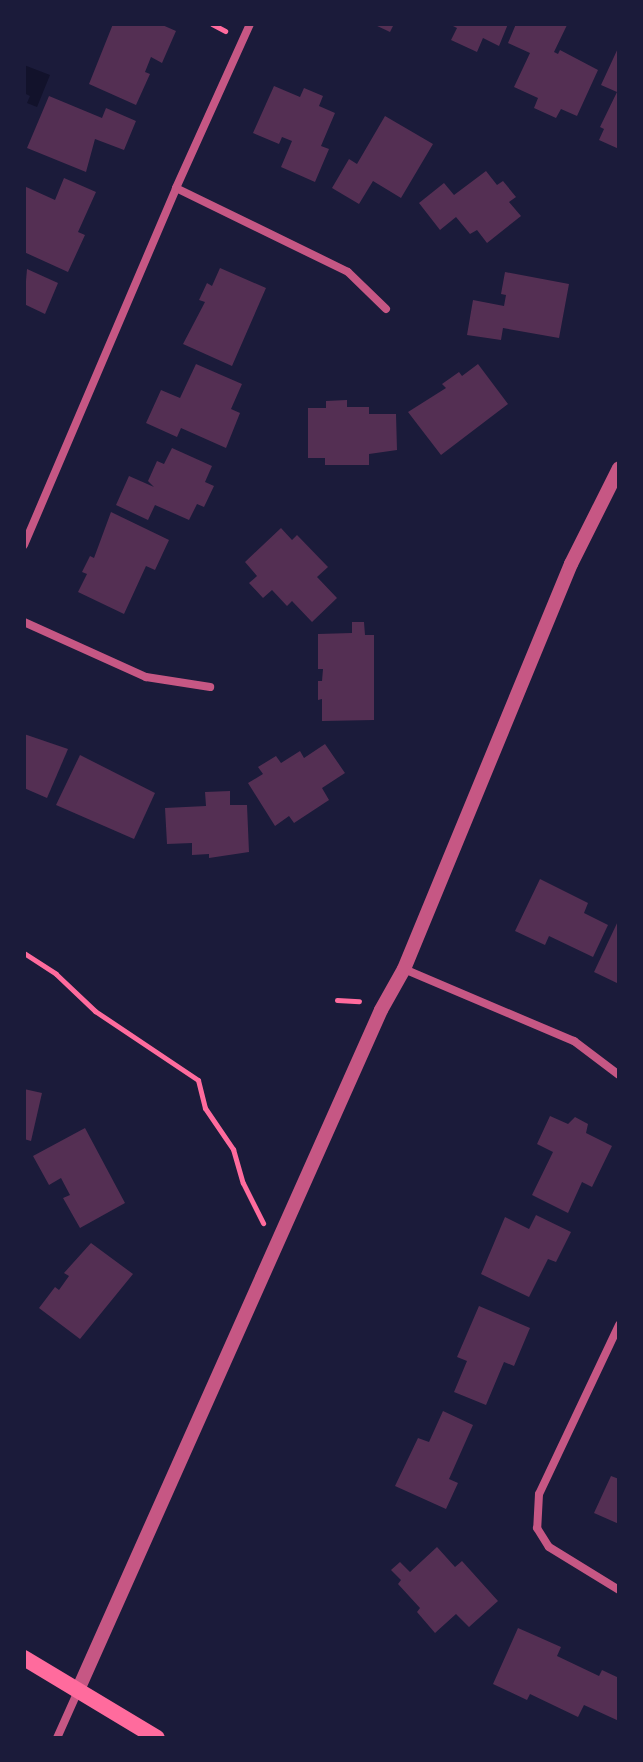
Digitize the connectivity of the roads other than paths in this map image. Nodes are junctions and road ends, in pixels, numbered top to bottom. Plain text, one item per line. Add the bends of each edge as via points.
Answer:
1 (250, 24) edge
2 (176, 188) junction
3 (386, 309) dead end
4 (619, 468) edge
5 (24, 545) edge
6 (24, 622) edge
7 (210, 687) dead end
8 (404, 969) junction
9 (619, 1075) edge
10 (619, 1325) edge
11 (619, 1590) edge
12 (24, 1658) edge
13 (78, 1690) junction
14 (57, 1738) edge
15 (157, 1738) edge

1 - 2 street
2 - 3 street via 348,272
2 - 5 street
4 - 8 street via 571,564
6 - 7 street via 146,677
8 - 9 street via 574,1041
8 - 13 street via 381,1010
10 - 11 street via 539,1494 537,1528 549,1547
12 - 13 main road
13 - 14 street
13 - 15 main road

